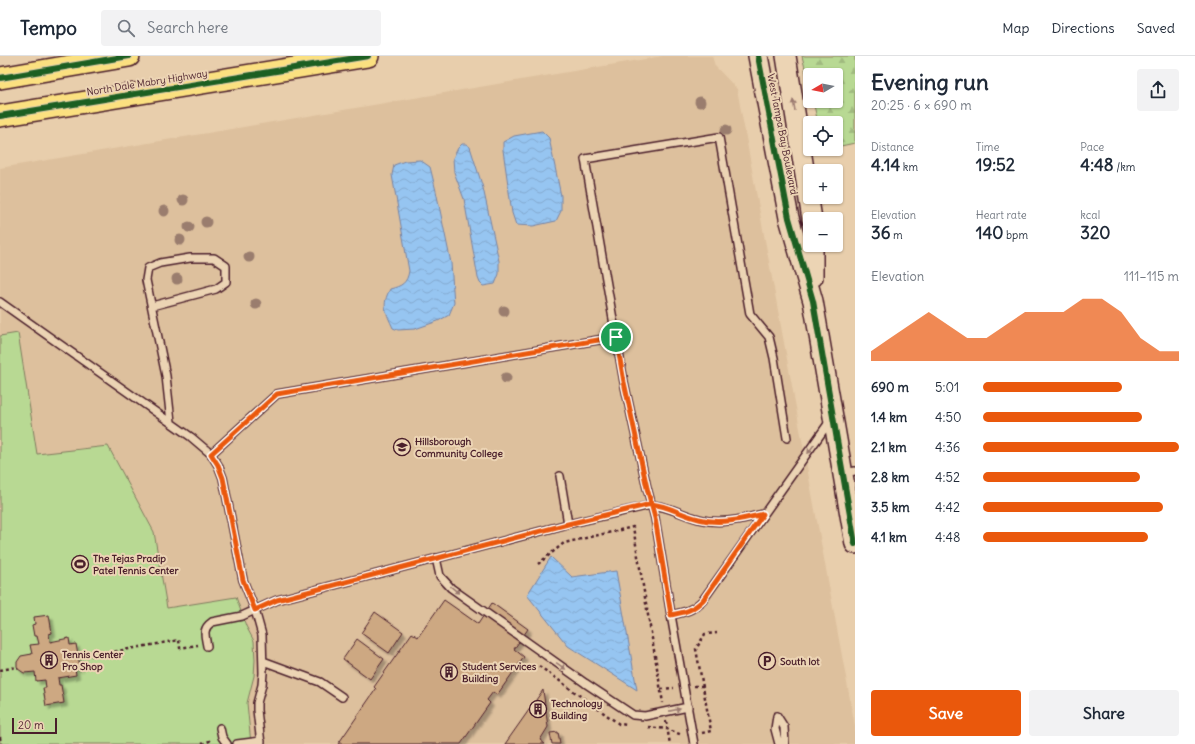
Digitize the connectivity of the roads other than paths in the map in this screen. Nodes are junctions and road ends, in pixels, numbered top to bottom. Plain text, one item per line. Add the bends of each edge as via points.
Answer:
1 (129, 56) edge
2 (368, 56) edge
3 (758, 56) edge
4 (786, 56) edge
5 (0, 78) edge
6 (0, 116) edge
7 (811, 212) edge
8 (812, 252) edge
9 (813, 301) junction
10 (0, 302) edge
11 (152, 306) junction
12 (616, 337) junction
13 (833, 417) junction
14 (171, 422) junction
15 (788, 438) dead end
16 (211, 454) junction
17 (849, 472) edge
18 (560, 476) dead end
19 (651, 504) junction
20 (763, 514) junction
21 (568, 524) junction
22 (855, 544) edge
23 (436, 558) junction
24 (255, 610) junction
25 (671, 615) junction
26 (206, 644) road end
27 (263, 661) junction
28 (342, 697) dead end
29 (688, 707) junction
30 (220, 728) dead end
31 (261, 742) edge
32 (227, 744) edge
33 (237, 744) edge
34 (694, 744) edge
35 (779, 744) edge
36 (785, 744) edge

1 - 5 main road
2 - 6 main road, North Dale Mabry Highway
3 - 9 street, West Tampa Bay Boulevard via 789,218
7 -> 4 street, West Tampa Bay Boulevard
8 - 9 street, West Tampa Bay Boulevard
9 - 13 street, West Tampa Bay Boulevard
10 - 14 lane
11 - 11 lane via 146,280 148,268 160,263 190,258 214,258 226,266 226,282 216,289
11 - 14 lane via 166,376
12 - 15 lane via 585,159 719,137 750,314 769,336
12 - 16 lane via 277,394
12 - 19 lane
13 - 17 street, West Tampa Bay Boulevard
13 -> 20 lane
14 - 16 lane
16 - 24 lane via 223,478 243,580
17 - 22 street, West Tampa Bay Boulevard
18 - 21 lane
19 - 20 lane via 669,507 699,520 711,522
19 - 21 lane
19 - 25 lane
20 - 25 lane via 703,600 695,608
21 - 23 lane
23 - 24 lane via 277,600
23 -> 29 lane via 440,576 452,588 634,715 645,716
24 - 26 lane via 242,616 212,622 205,631
24 - 27 lane via 262,636
25 - 29 lane
27 - 28 lane via 320,682
27 - 31 lane via 262,685 257,703
29 - 34 lane
30 - 32 lane
31 - 33 lane
35 - 36 lane via 775,729 777,716 784,727

